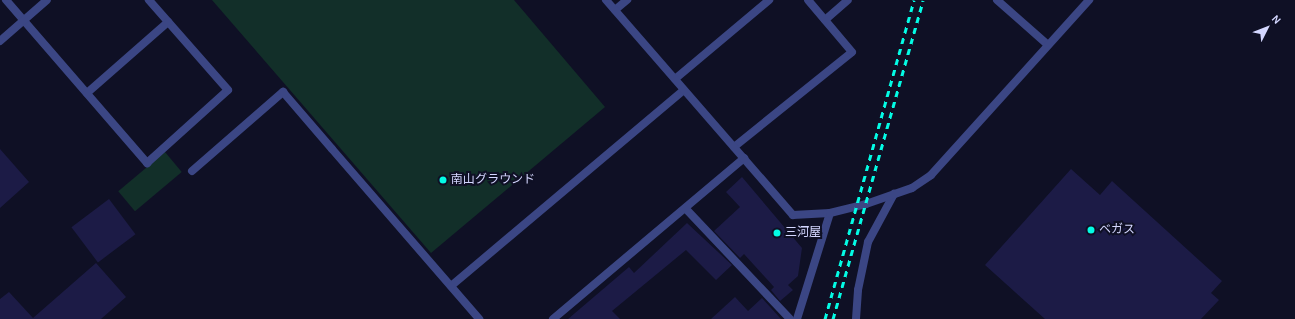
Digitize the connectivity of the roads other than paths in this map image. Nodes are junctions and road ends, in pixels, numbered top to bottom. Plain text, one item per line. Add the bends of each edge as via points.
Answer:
1 (6, 0) edge
2 (47, 0) edge
3 (150, 0) edge
4 (606, 0) edge
5 (627, 0) edge
6 (769, 0) edge
7 (808, 0) edge
8 (848, 0) edge
9 (998, 0) edge
10 (1089, 0) edge
11 (615, 10) junction
12 (24, 20) junction
13 (825, 20) junction
14 (168, 22) junction
15 (0, 41) edge
16 (1048, 45) junction
17 (675, 79) junction
18 (684, 90) junction
19 (87, 93) junction
20 (734, 147) junction
21 (744, 158) junction
22 (192, 171) dead end
23 (894, 194) junction
24 (686, 209) junction
25 (830, 213) junction
26 (451, 286) junction
27 (479, 319) edge
28 (553, 319) edge
29 (790, 319) edge
30 (797, 319) edge
31 (856, 319) edge

1 - 12 street
2 - 12 street
3 - 14 street
4 - 11 street
5 - 11 street
6 - 17 street
7 - 13 street
8 - 13 street
9 - 16 street
10 - 16 street
11 - 17 street
12 - 15 street
12 - 19 street
13 - 20 street via 852,52
14 - 19 street
14 - 19 street via 228,90 147,162
16 - 23 street via 931,175
17 - 18 street
18 - 20 street
18 - 26 street
20 - 21 street
21 - 24 street
21 - 25 street via 794,215
22 - 26 street via 283,92
23 - 25 street
23 - 31 street via 868,242 858,290
24 - 28 street
24 - 29 street
25 - 30 street
26 - 27 street

